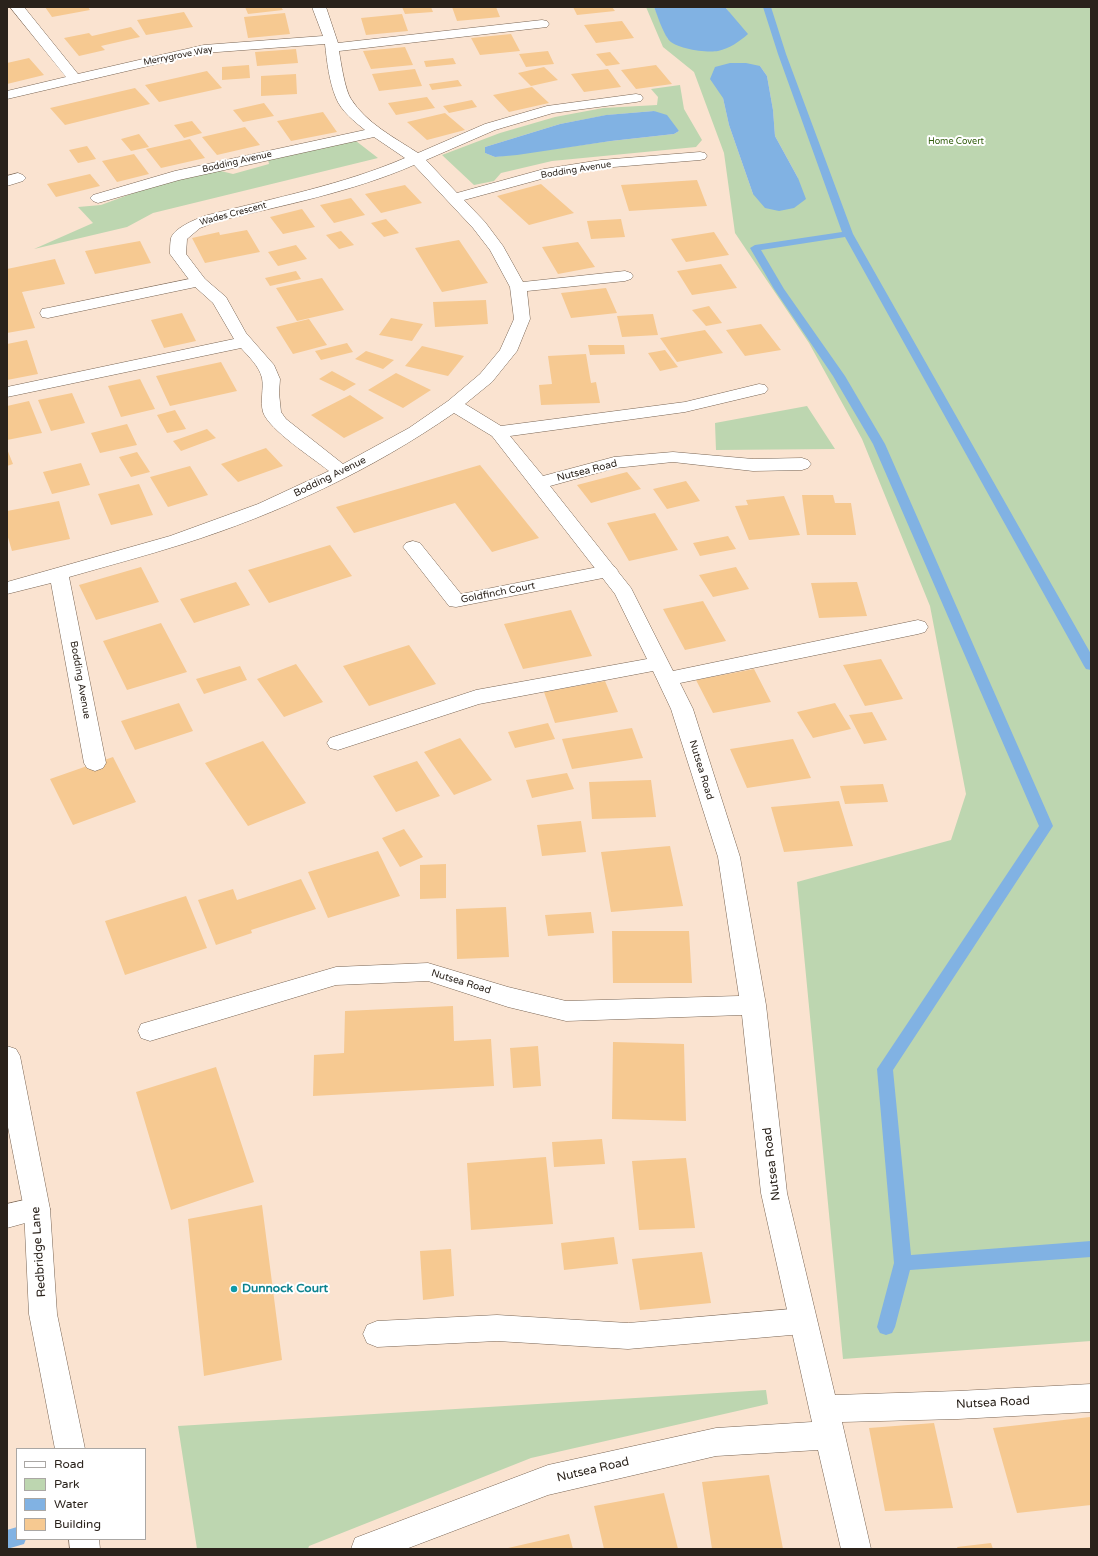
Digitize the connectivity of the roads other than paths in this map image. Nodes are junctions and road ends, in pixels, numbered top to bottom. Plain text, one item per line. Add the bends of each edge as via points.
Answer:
1 (17, 7) edge
2 (319, 7) edge
3 (542, 24) dead end
4 (332, 43) junction
5 (74, 78) junction
6 (7, 94) edge
7 (636, 98) dead end
8 (376, 132) junction
9 (700, 156) dead end
10 (416, 158) junction
11 (98, 198) dead end
12 (454, 198) junction
13 (625, 276) dead end
14 (199, 282) junction
15 (518, 287) junction
16 (48, 313) dead end
17 (245, 342) junction
18 (759, 389) dead end
19 (7, 392) edge
20 (454, 405) junction
21 (498, 432) junction
22 (802, 464) dead end
23 (342, 472) junction
24 (539, 483) junction
25 (413, 547) dead end
26 (608, 571) junction
27 (60, 574) junction
28 (7, 588) edge
29 (918, 627) dead end
30 (663, 671) junction
31 (338, 743) dead end
32 (95, 763) dead end
33 (754, 1005) junction
34 (150, 1031) dead end
35 (7, 1056) edge
36 (38, 1209) junction
37 (7, 1216) edge
38 (803, 1321) junction
39 (377, 1334) dead end
40 (1091, 1398) edge
41 (826, 1422) junction
42 (70, 1448) edge
43 (366, 1549) edge
44 (856, 1549) edge

1 - 5 street
2 - 4 street, Bodding Avenue
3 - 4 street
4 - 5 street, Merrygrove Way via 204,49
4 - 8 street, Bodding Avenue via 334,65 343,99 357,116
5 - 6 street, Merrygrove Way
7 - 10 street via 552,109 490,127
8 - 10 street, Bodding Avenue
8 - 11 street, Bodding Avenue via 211,167
9 - 12 street, Bodding Avenue via 601,164 544,174
10 - 12 street, Bodding Avenue
10 - 14 street, Wades Crescent via 348,184 194,225 179,238 178,254
12 - 15 street, Bodding Avenue via 491,239
13 - 15 street
14 - 16 street
14 - 17 street, Wades Crescent via 220,300
15 - 20 street, Bodding Avenue via 522,319 508,351 486,378
17 - 19 street
17 - 23 street, Wades Crescent via 265,365 271,379 272,412 280,423
18 - 21 street via 685,407
20 - 21 street, Nutsea Road
20 - 23 street, Bodding Avenue via 415,432
21 - 24 street, Nutsea Road
22 - 24 street, Nutsea Road via 753,465 673,457 614,463
23 - 27 street, Bodding Avenue via 258,511 177,540
24 - 26 street, Nutsea Road
25 - 26 street, Goldfinch Court via 456,601
26 - 30 street, Nutsea Road via 624,592
27 - 28 street, Bodding Avenue
27 - 32 street, Bodding Avenue
29 - 30 street
30 - 31 street via 476,697
30 - 33 street, Nutsea Road via 682,709 729,858
33 - 34 street, Nutsea Road via 566,1011 508,997 428,972 336,976
33 - 38 street, Nutsea Road via 774,1193
35 - 36 street, Redbridge Lane
36 - 37 street
36 - 42 street, Redbridge Lane via 43,1314
38 - 39 street via 628,1336 497,1328
38 - 41 street, Nutsea Road
40 - 41 street, Nutsea Road via 958,1406
41 - 43 street, Nutsea Road via 716,1442 548,1480
41 - 44 street, Nutsea Road

